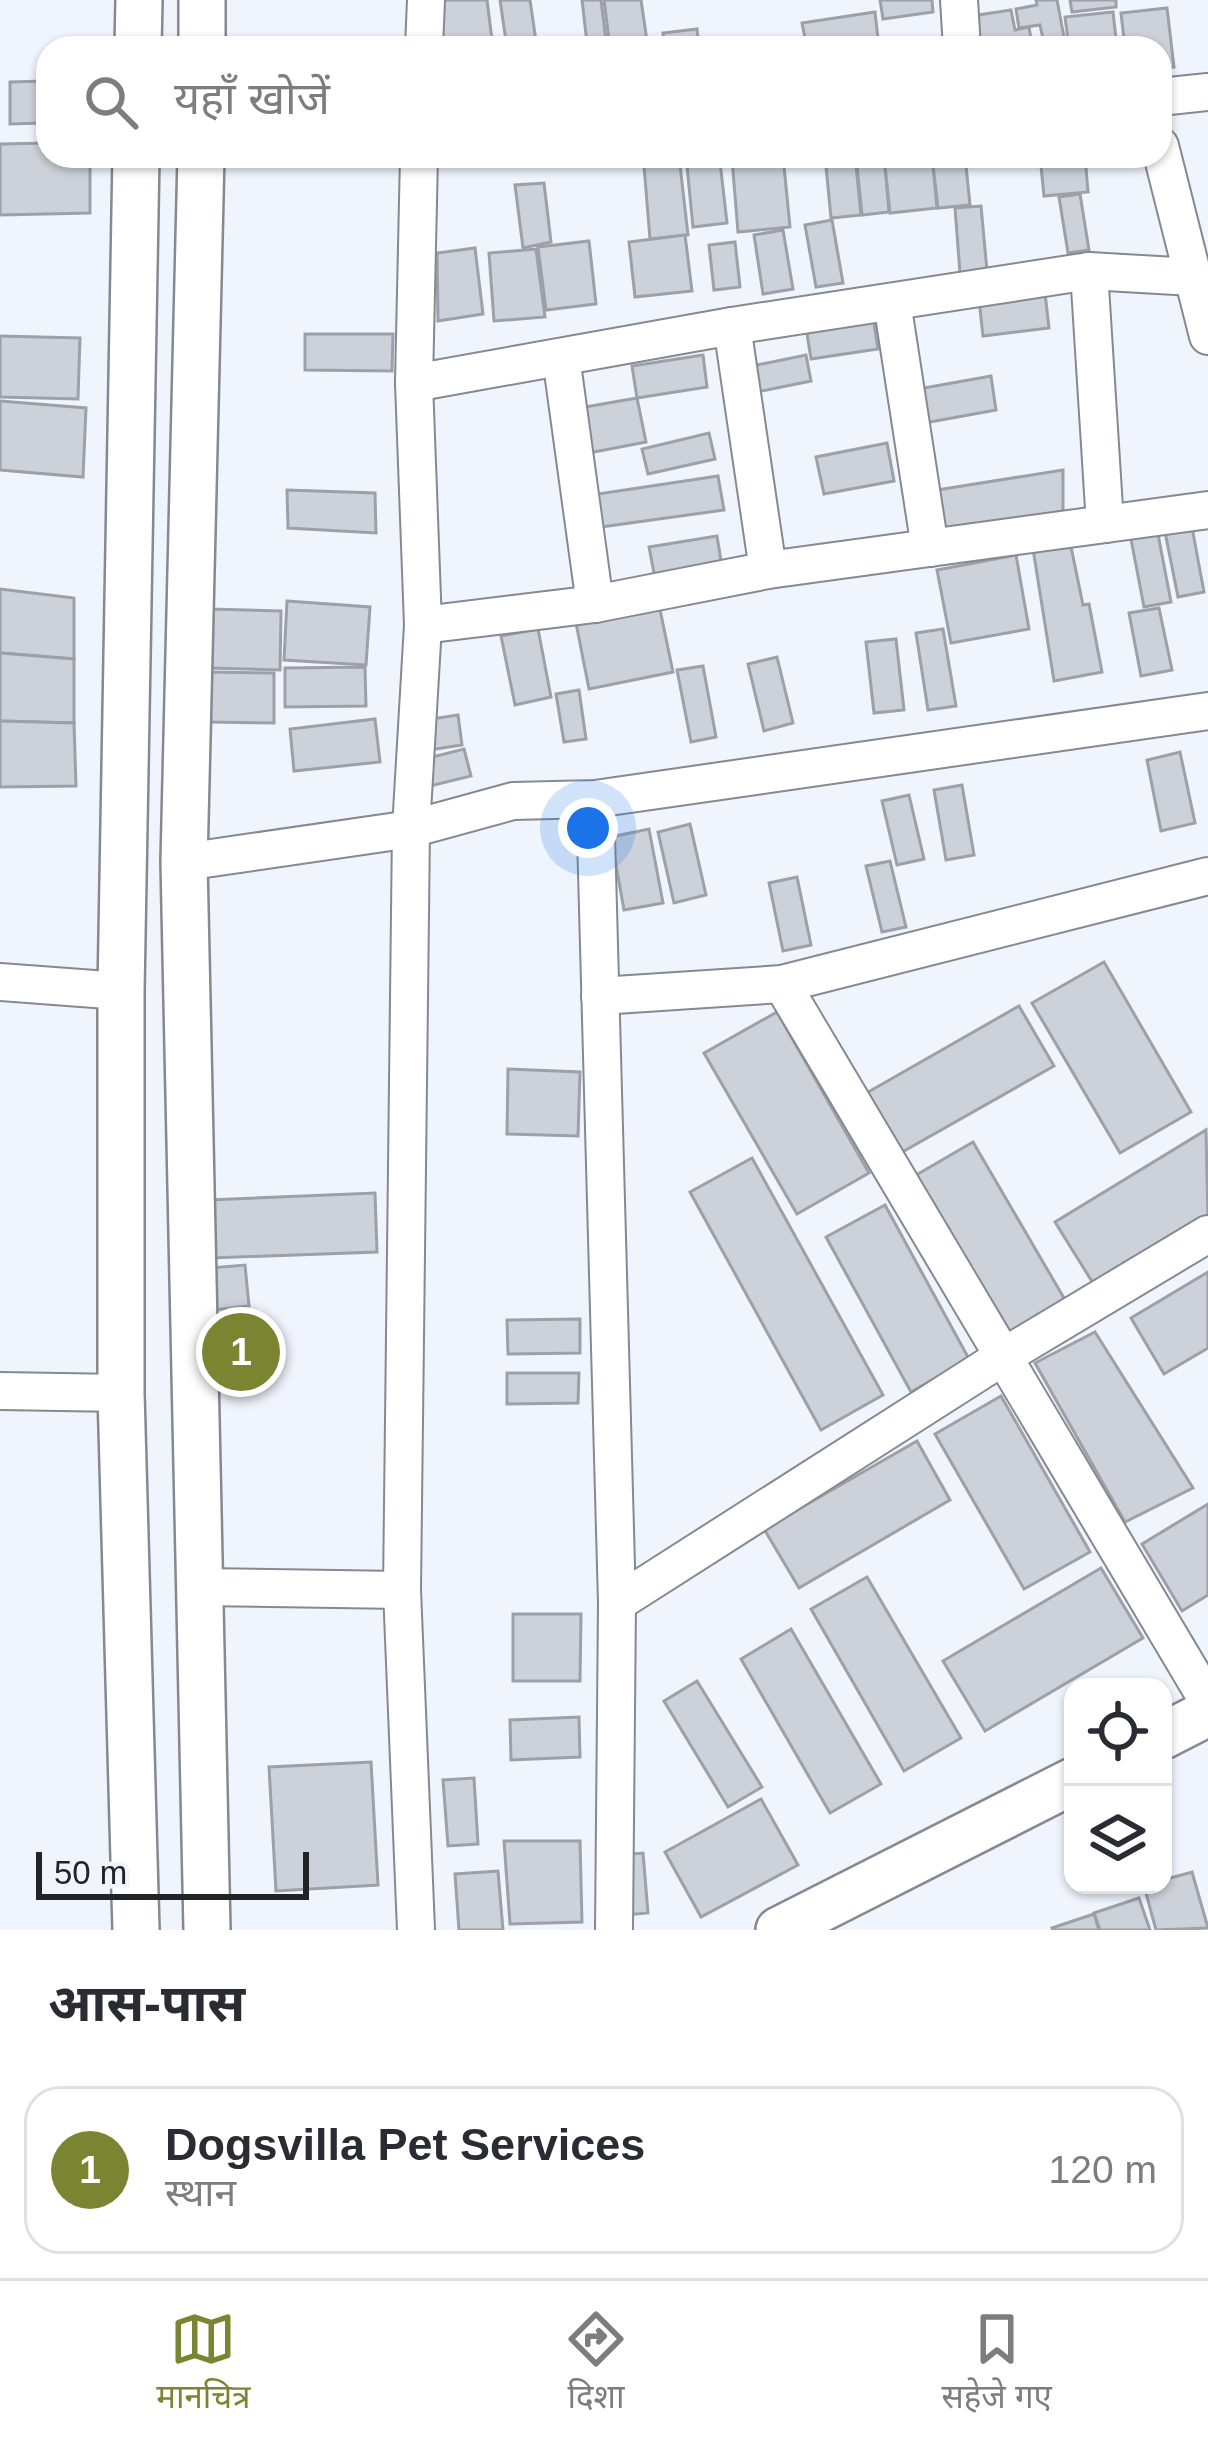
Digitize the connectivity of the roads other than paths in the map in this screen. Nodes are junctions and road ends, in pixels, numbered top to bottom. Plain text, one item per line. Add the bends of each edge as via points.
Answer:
1 (140, 0) edge
2 (202, 0) edge
3 (426, 0) edge
4 (959, 0) edge
5 (139, 36) edge
6 (202, 36) edge
7 (424, 36) edge
8 (961, 36) edge
9 (1208, 92) edge
10 (1172, 96) edge
11 (136, 168) edge
12 (201, 168) edge
13 (419, 168) edge
14 (1166, 168) edge
15 (1089, 271) junction
16 (1193, 278) junction
17 (892, 302) junction
18 (732, 326) junction
19 (1208, 336) edge
20 (561, 357) junction
21 (414, 383) junction
22 (1208, 510) edge
23 (1105, 524) junction
24 (930, 548) junction
25 (768, 571) junction
26 (596, 604) junction
27 (423, 625) junction
28 (1208, 711) edge
29 (595, 799) junction
30 (411, 830) junction
31 (184, 862) junction
32 (1208, 876) edge
33 (0, 982) edge
34 (782, 984) junction
35 (121, 991) junction
36 (600, 996) junction
37 (1208, 1234) edge
38 (1001, 1358) junction
39 (0, 1391) edge
40 (121, 1393) junction
41 (199, 1587) junction
42 (402, 1590) junction
43 (616, 1603) junction
44 (1208, 1701) edge
45 (1208, 1713) edge
46 (1172, 1731) edge
47 (1064, 1786) edge
48 (136, 1930) edge
49 (207, 1930) edge
50 (416, 1930) edge
51 (614, 1930) edge
52 (779, 1930) edge

1 - 5 street
2 - 6 street
3 - 7 street
4 - 8 street
9 - 10 street
11 - 35 street
12 - 31 street
13 - 21 street
14 - 16 street
15 - 16 street
15 - 17 street
15 - 23 street
16 - 19 street
17 - 18 street
17 - 24 street
18 - 20 street
18 - 25 street
20 - 21 street
20 - 26 street
21 - 27 street
22 - 23 street
23 - 24 street
24 - 25 street
25 - 26 street
26 - 27 street
27 - 30 street
28 - 29 street
29 - 30 street via 513,801
29 - 36 street
30 - 31 street
30 - 42 street
31 - 41 street
32 - 34 street
33 - 35 street
34 - 36 street
34 - 38 street
35 - 40 street
36 - 43 street
37 - 38 street
38 - 43 street
38 - 44 street
39 - 40 street
40 - 48 street
41 - 42 street
41 - 49 street
42 - 50 street
43 - 51 street
45 - 46 street
47 - 52 street

